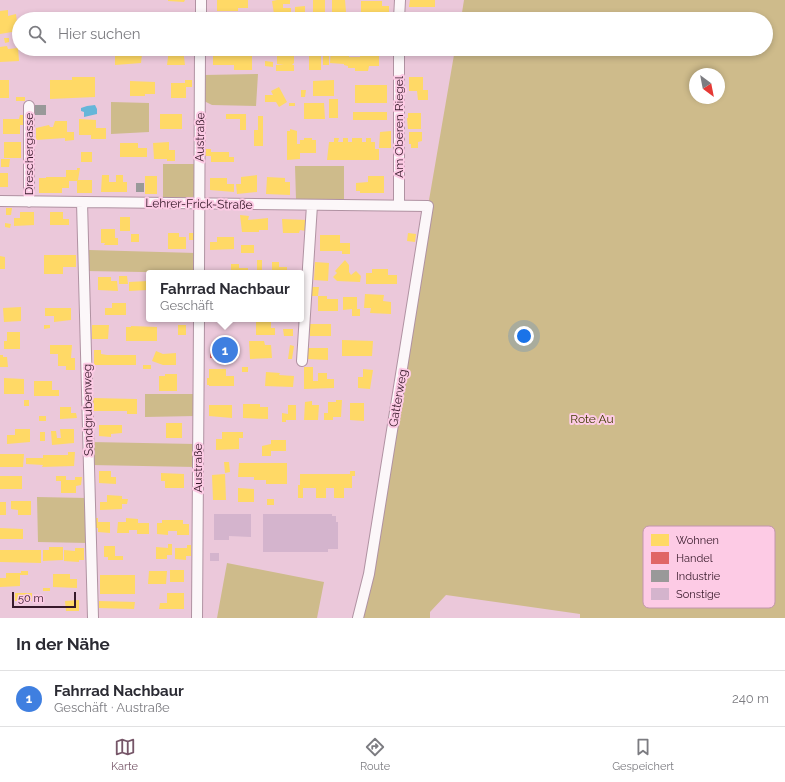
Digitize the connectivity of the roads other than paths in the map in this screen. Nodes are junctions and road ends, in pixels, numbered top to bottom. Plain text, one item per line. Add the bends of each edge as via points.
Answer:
1 (201, 0) edge
2 (400, 0) edge
3 (200, 12) edge
4 (399, 12) edge
5 (200, 56) edge
6 (399, 56) edge
7 (28, 106) dead end
8 (0, 201) edge
9 (29, 202) junction
10 (82, 202) junction
11 (199, 203) junction
12 (399, 204) junction
13 (312, 205) junction
14 (199, 270) edge
15 (199, 322) edge
16 (302, 361) dead end
17 (93, 618) edge
18 (197, 618) edge
19 (358, 618) edge

1 - 3 street
2 - 4 street
5 - 11 street, Austraße
6 - 12 street, Am Oberen Riegel
7 - 9 street, Dreschergasse
8 - 9 street, Lehrer-Frick-Straße
9 - 10 street, Lehrer-Frick-Straße
10 - 11 street, Lehrer-Frick-Straße
10 - 17 street, Sandgrubenweg
11 - 13 street, Lehrer-Frick-Straße
11 - 14 street, Austraße
12 - 13 street, Lehrer-Frick-Straße
12 - 19 street, Gatterweg via 428,206 369,574
13 - 16 street
15 - 18 street, Austraße

